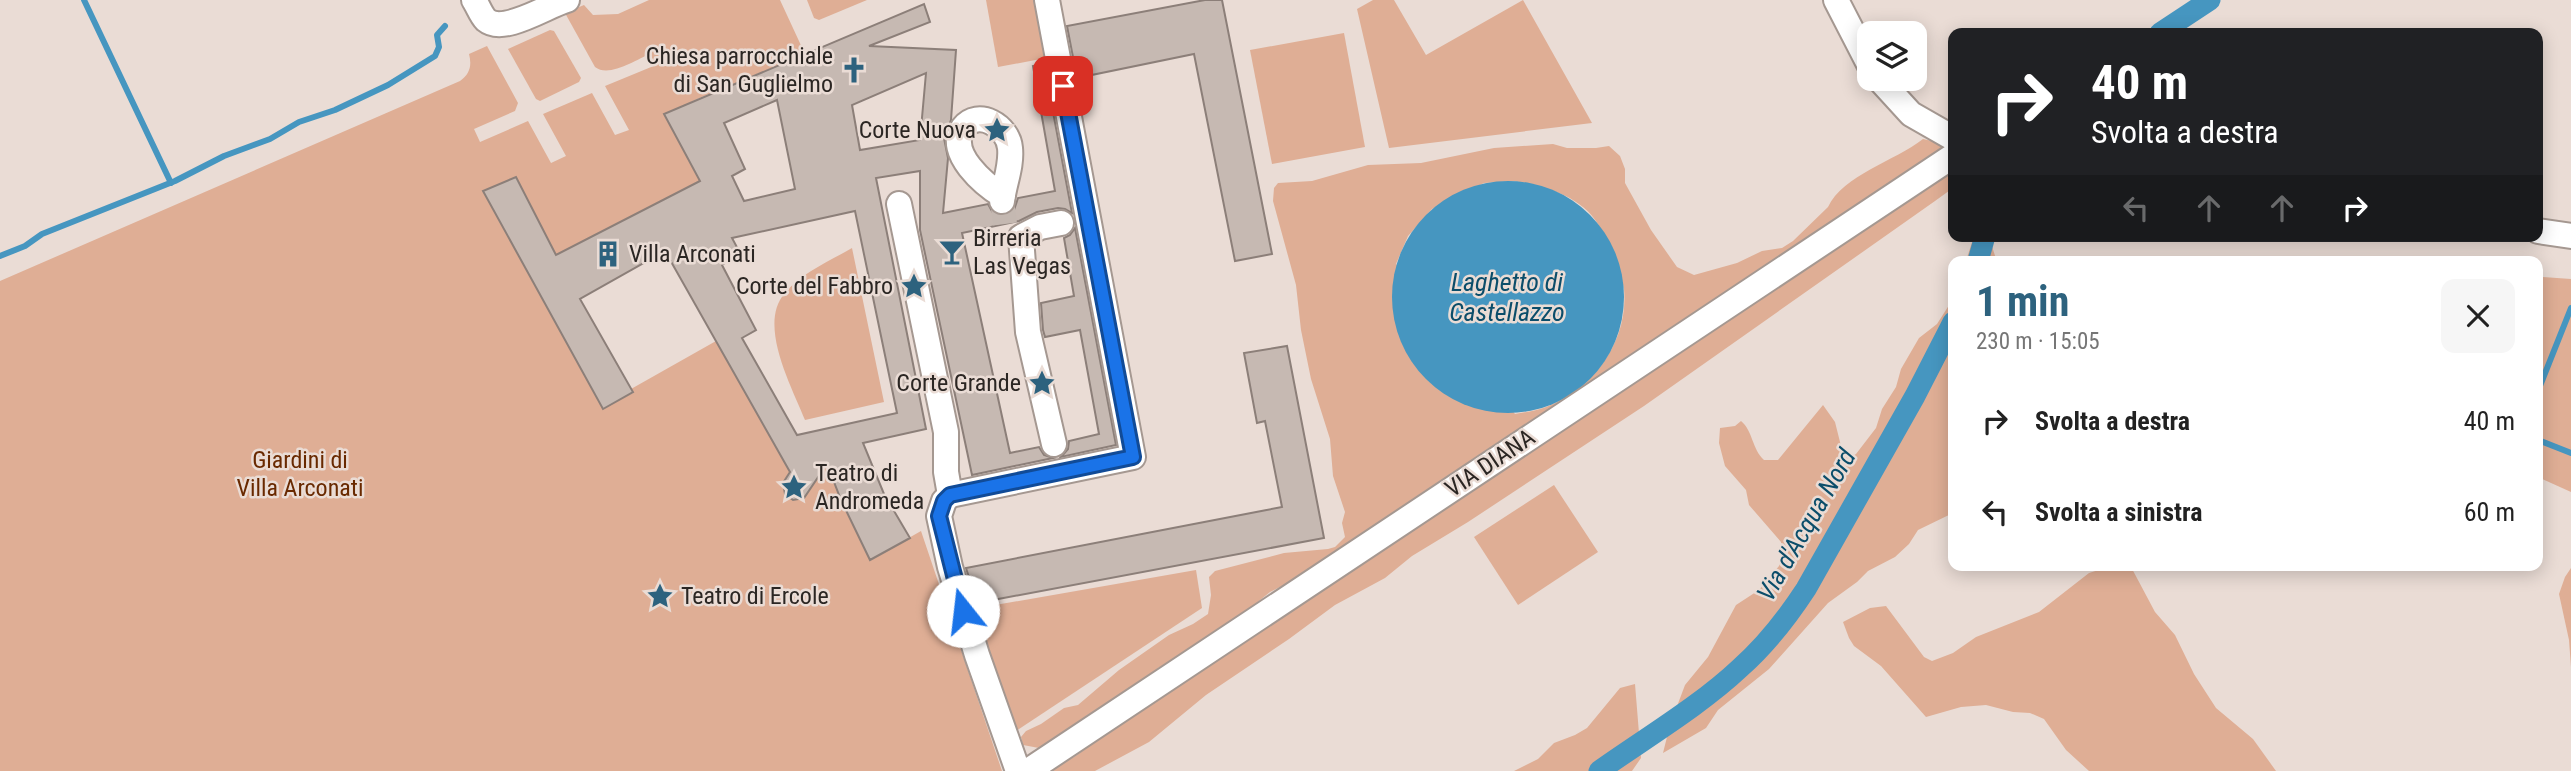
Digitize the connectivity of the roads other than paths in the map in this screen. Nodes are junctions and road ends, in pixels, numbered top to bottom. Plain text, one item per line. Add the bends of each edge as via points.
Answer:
1 (474, 0) edge
2 (567, 0) edge
3 (1047, 0) edge
4 (1836, 0) edge
5 (1857, 41) edge
6 (1890, 91) edge
7 (1948, 135) edge
8 (1948, 159) edge
9 (899, 204) dead end
10 (1078, 219) junction
11 (2543, 232) edge
12 (2571, 236) edge
13 (1058, 460) junction
14 (950, 495) junction
15 (1018, 771) edge
16 (1028, 771) edge

1 - 2 street via 485,18 500,24
3 - 10 street via 1063,86
4 - 5 street
6 - 7 street via 1911,114
8 - 16 street, VIA DIANA
9 - 14 street via 946,432
10 - 13 street via 1133,457
10 - 13 street via 1040,227 1008,214 1028,332
11 - 12 street
13 - 14 street
14 - 15 street via 939,516 950,567

